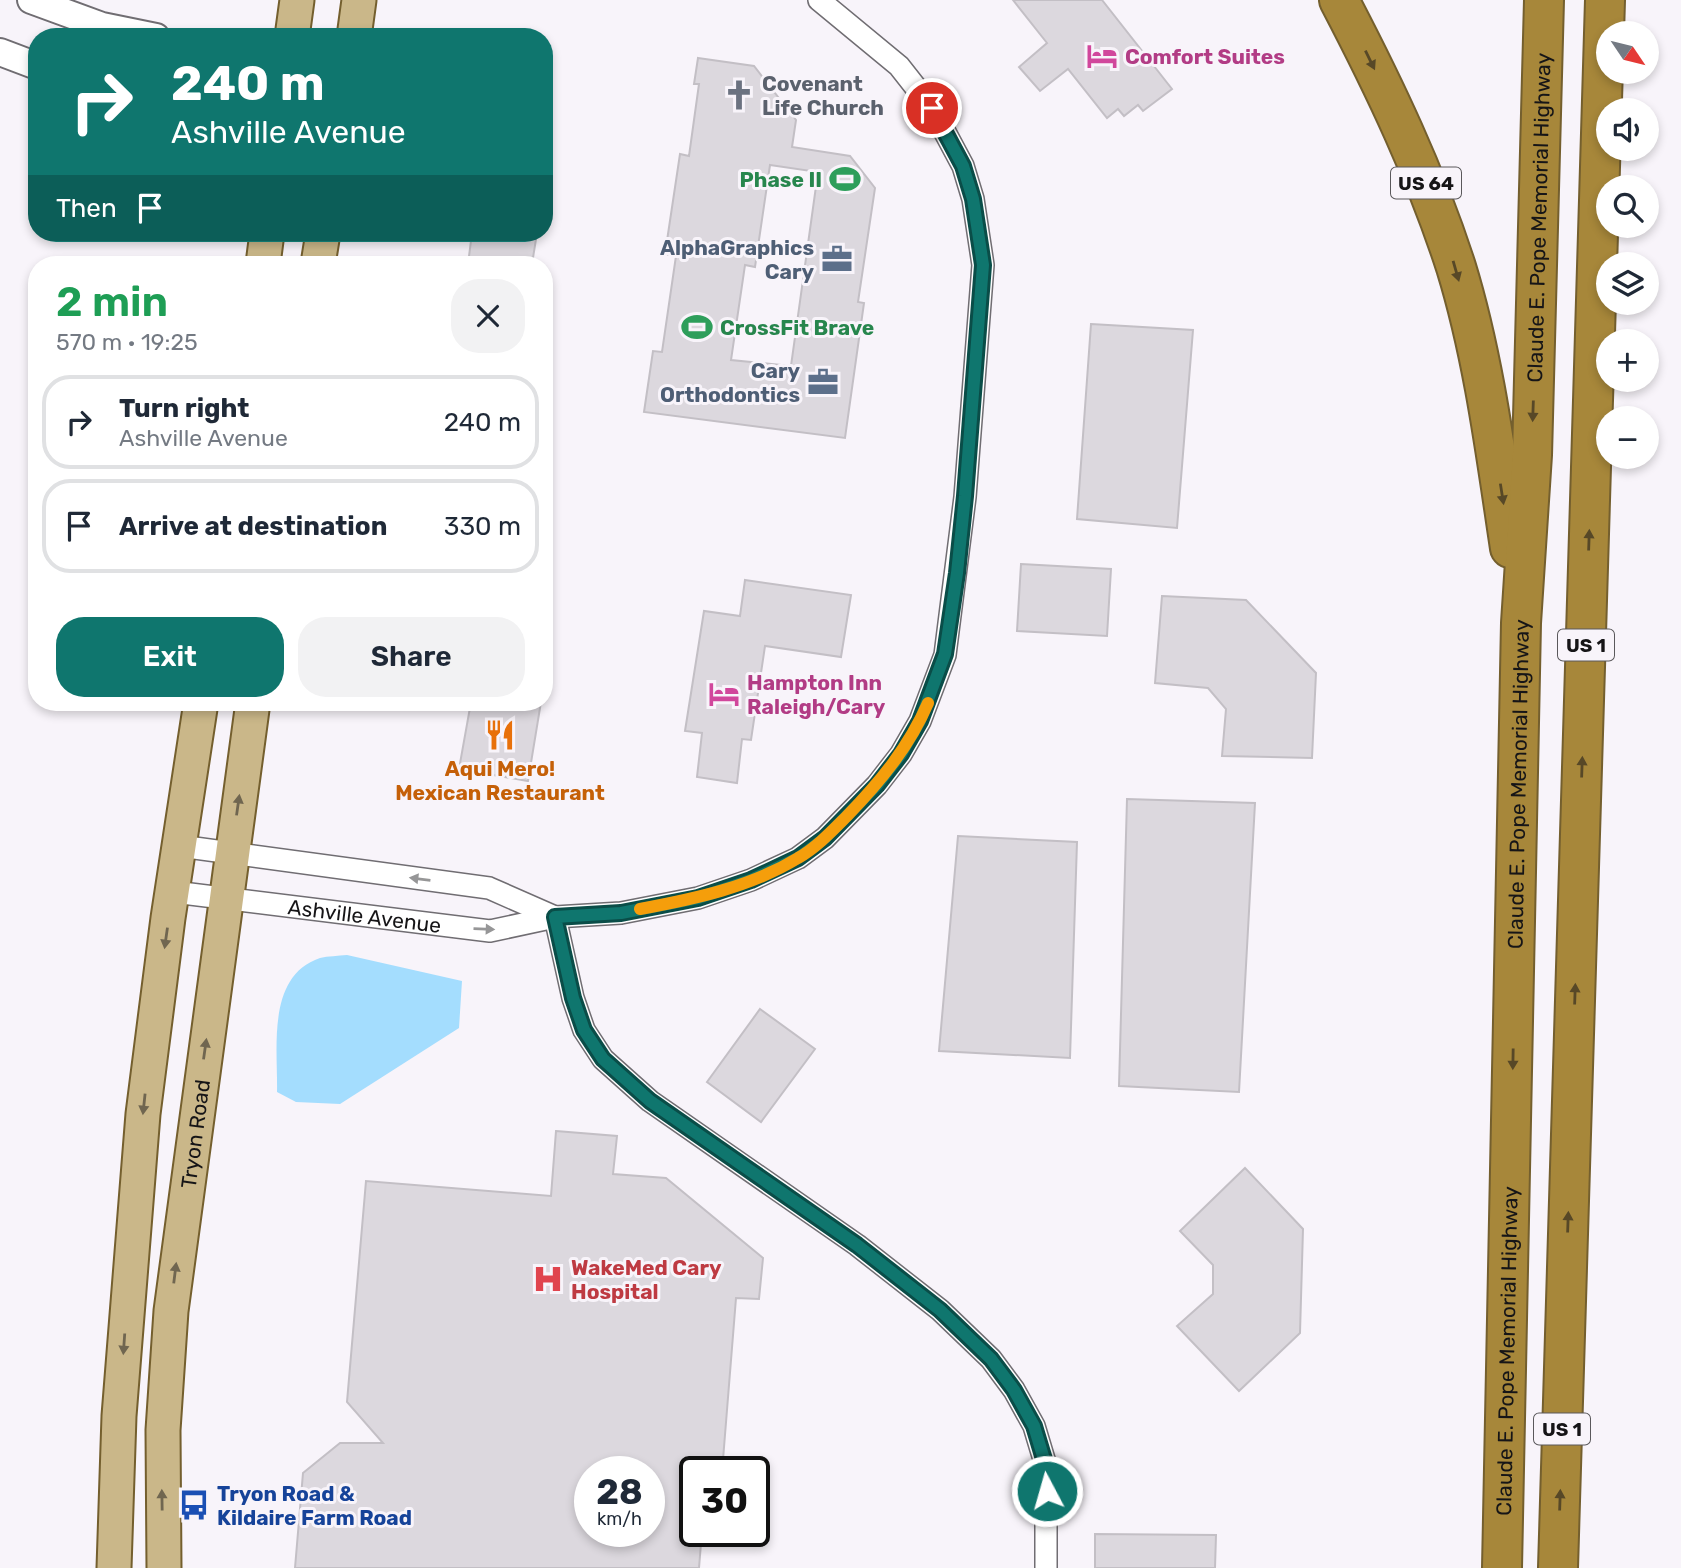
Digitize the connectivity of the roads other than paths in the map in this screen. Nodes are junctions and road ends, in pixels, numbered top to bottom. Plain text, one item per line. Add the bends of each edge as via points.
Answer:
1 (31, 0) edge
2 (297, 0) edge
3 (359, 0) edge
4 (819, 0) edge
5 (1339, 0) edge
6 (1544, 0) edge
7 (1605, 0) edge
8 (112, 28) edge
9 (293, 28) edge
10 (355, 28) edge
11 (0, 52) edge
12 (28, 63) edge
13 (1521, 623) junction
14 (200, 711) edge
15 (252, 711) edge
16 (180, 846) junction
17 (231, 855) junction
18 (174, 892) junction
19 (227, 897) junction
20 (555, 917) junction
21 (111, 1561) edge
22 (164, 1568) edge
23 (1045, 1568) edge
24 (1502, 1568) edge
25 (1558, 1568) edge

1 - 8 street
2 - 9 main road
3 - 10 main road
4 - 20 street, Ashville Avenue via 899,66 932,108 963,166 973,199 983,265 965,496 945,654 920,721 901,754 825,838 798,858 698,898 621,913
5 -> 13 highway, US 64 via 1426,182 1456,269 1483,378
6 -> 13 highway, Claude E. Pope Memorial Highway / US 1 via 1532,455
25 -> 7 highway, US 1
11 - 12 street
13 -> 24 highway, Claude E. Pope Memorial Highway / US 1
14 - 16 main road
17 -> 15 main road, Tryon Road
16 - 17 street, Ashville Avenue
16 - 18 main road
17 - 19 main road, Tryon Road
20 -> 17 street, Ashville Avenue via 489,888
18 - 19 street, Ashville Avenue
18 -> 21 main road via 143,1114
19 -> 20 street, Ashville Avenue via 490,931
22 -> 19 main road, Tryon Road via 163,1430 171,1311
20 - 23 street via 573,998 584,1030 603,1059 650,1101 857,1245 940,1310 991,1359 1034,1426 1046,1466

